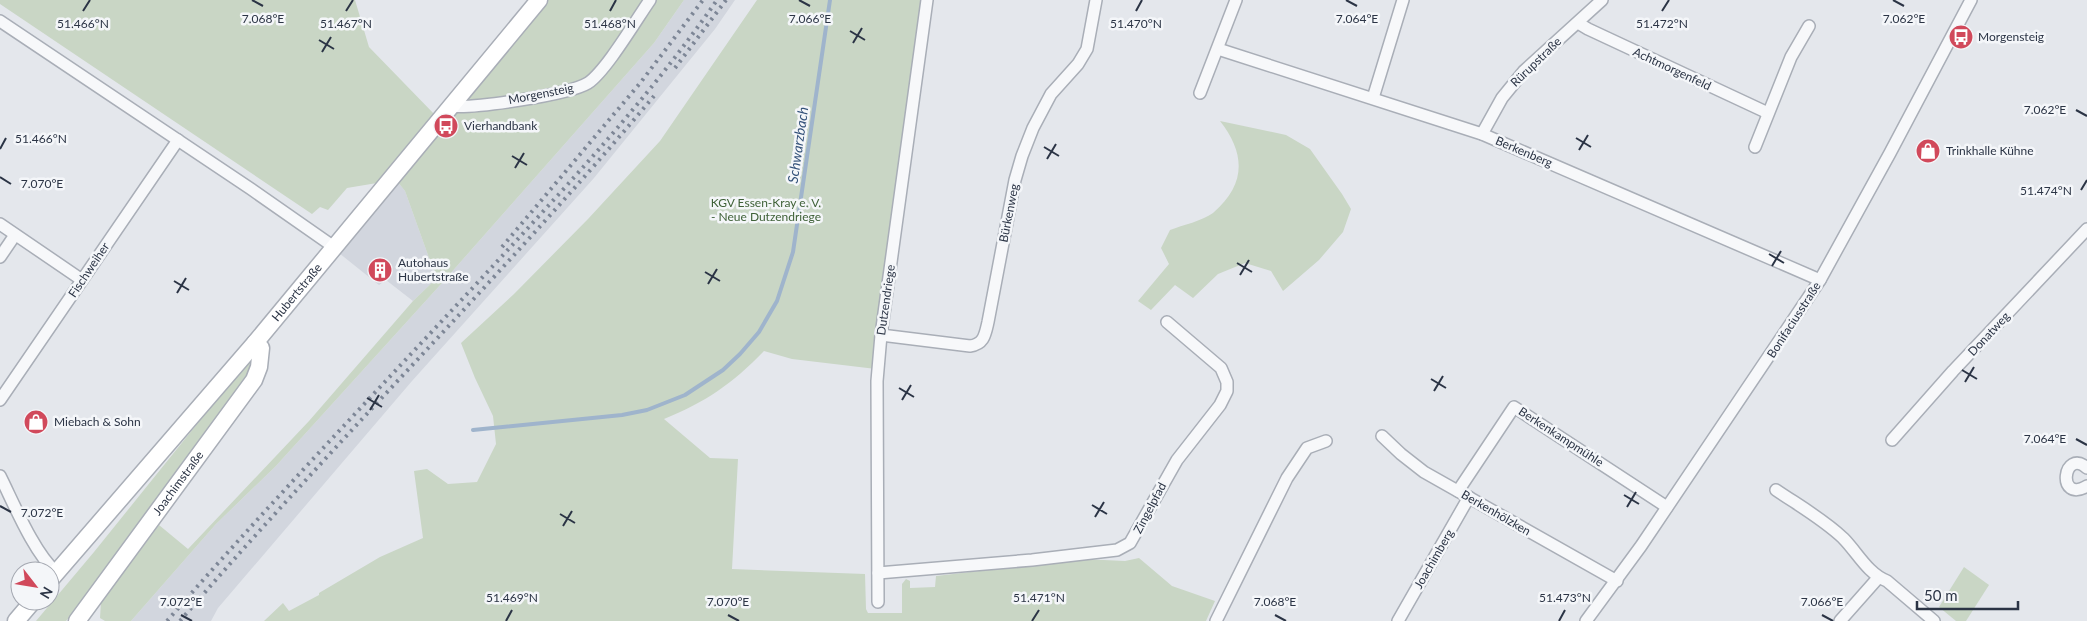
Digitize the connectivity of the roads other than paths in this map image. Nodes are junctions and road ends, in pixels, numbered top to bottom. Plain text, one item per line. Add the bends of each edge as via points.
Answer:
1 (539, 0) edge
2 (650, 0) edge
3 (927, 0) edge
4 (1096, 0) edge
5 (1236, 0) edge
6 (1403, 0) edge
7 (1602, 0) edge
8 (1969, 1) edge
9 (0, 21) edge
10 (1578, 23) junction
11 (1809, 26) dead end
12 (1218, 49) junction
13 (1200, 93) dead end
14 (1373, 98) junction
15 (450, 106) junction
16 (1768, 113) junction
17 (1482, 134) junction
18 (178, 140) junction
19 (1755, 147) dead end
20 (0, 224) edge
21 (2087, 229) edge
22 (15, 235) junction
23 (334, 247) junction
24 (0, 257) edge
25 (82, 280) junction
26 (1820, 280) junction
27 (1167, 322) dead end
28 (880, 335) junction
29 (255, 343) junction
30 (0, 400) edge
31 (1382, 436) dead end
32 (1892, 440) dead end
33 (1326, 441) dead end
34 (2087, 468) edge
35 (0, 476) edge
36 (2087, 486) edge
37 (1776, 490) dead end
38 (1458, 492) junction
39 (1469, 498) junction
40 (1667, 506) junction
41 (46, 561) edge
42 (60, 568) edge
43 (878, 573) junction
44 (1878, 578) junction
45 (1617, 581) junction
46 (878, 602) dead end
47 (24, 611) edge
48 (79, 620) edge
49 (16, 621) edge
50 (1216, 621) edge
51 (1398, 621) edge
52 (1586, 621) edge
53 (1840, 621) edge
54 (1934, 621) edge

1 - 15 street, Hubertstraße
2 - 15 street, Morgensteig via 606,63 588,82 571,90 523,99 462,108
3 - 28 street, Dutzendriege
4 - 28 street, Bürkenweg via 1087,49 1051,94 1022,156 983,341 970,346
5 - 12 street
6 - 14 street
7 - 10 street, Rürupstraße
8 - 26 street, Bonifaciusstraße
9 - 18 street
10 - 16 street, Achtmorgenfeld
10 - 17 street, Rürupstraße via 1509,88
11 - 16 street via 1791,56
12 - 13 street
12 - 14 street, Berkenberg
14 - 17 street, Berkenberg
15 - 23 street, Hubertstraße
16 - 19 street
17 - 26 street, Berkenberg
18 - 23 street
18 - 25 street, Fischweiher
20 - 22 street
21 - 32 street, Donatweg
22 - 24 street
22 - 25 street
23 - 29 street, Hubertstraße
25 - 30 street, Fischweiher
26 - 40 street, Bonifaciusstraße
27 - 43 street, Zingelpfad via 1221,368 1227,391 1220,405 1177,460 1130,543 1117,550
28 - 43 street, Dutzendriege via 877,391
29 - 42 street, Hubertstraße
29 - 48 street, Joachimstraße via 261,348 260,367 254,380
31 - 38 street, Berkenhölzken via 1412,463
33 - 50 street via 1306,448 1287,478
34 - 36 street via 2075,464 2068,468 2065,476 2067,484 2074,489
35 - 41 street
37 - 44 street via 1843,538
38 - 39 street, Berkenhölzken
38 - 40 street, Berkenkampmühle via 1514,407
39 - 45 street, Berkenhölzken
39 - 51 street, Joachimberg
40 - 45 street, Bonifaciusstraße
43 - 46 street, Dutzendriege
44 - 53 street
44 - 54 street
45 - 52 street, Bonifaciusstraße
47 - 49 street

